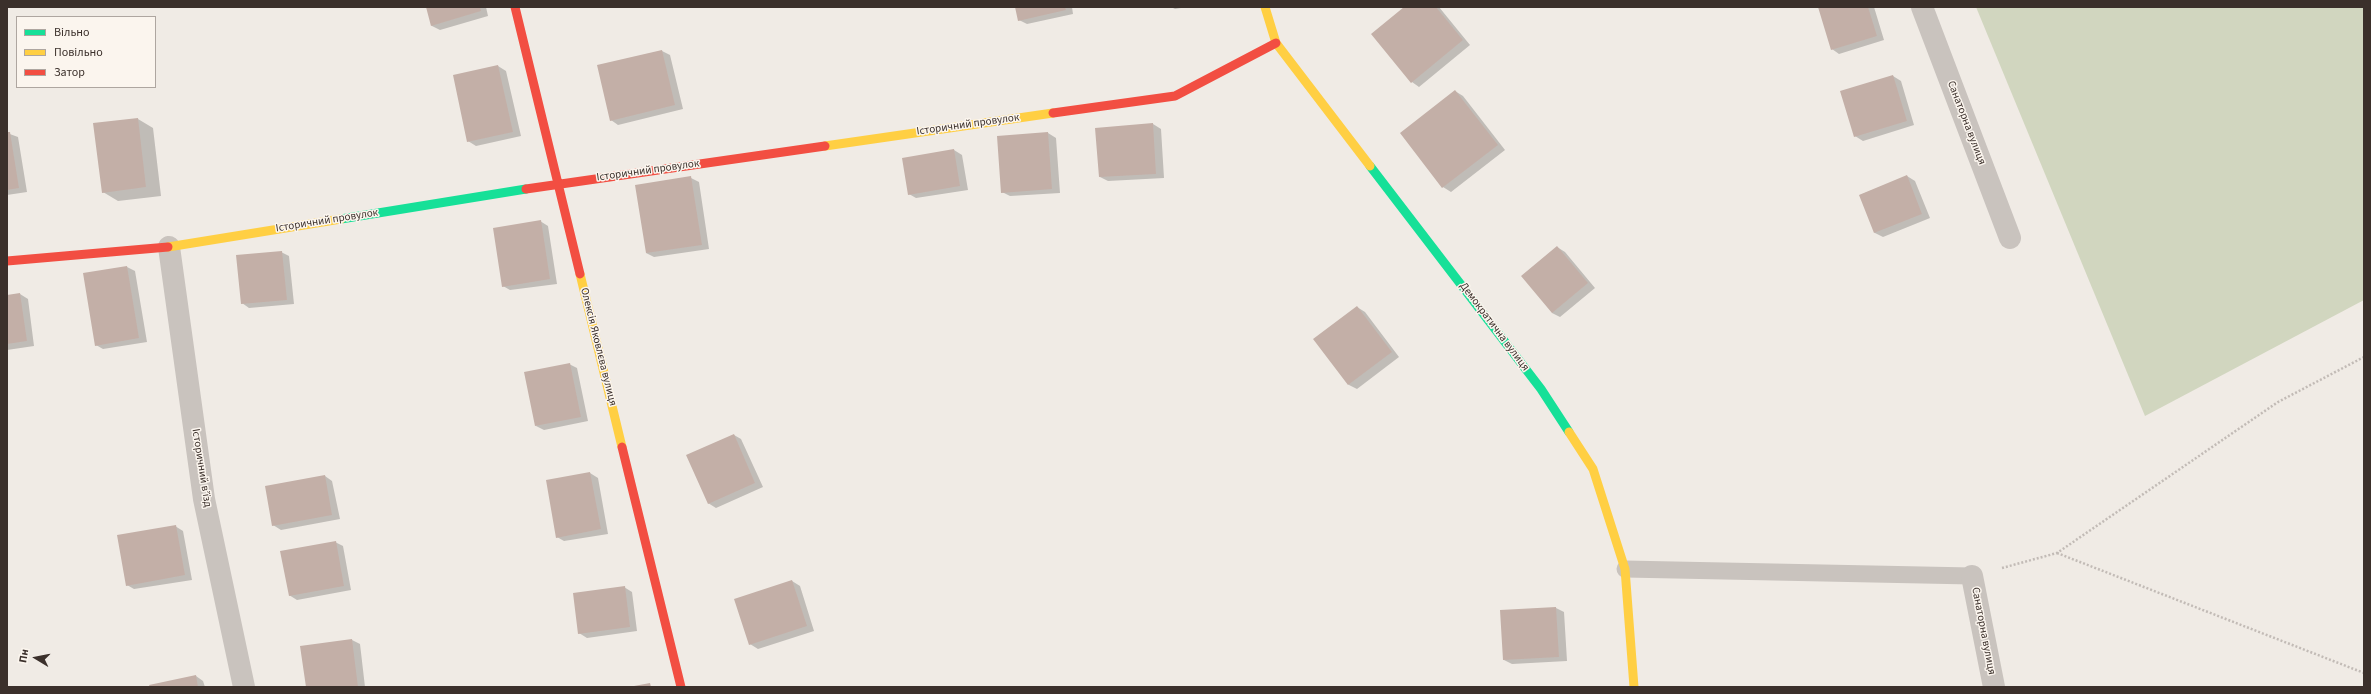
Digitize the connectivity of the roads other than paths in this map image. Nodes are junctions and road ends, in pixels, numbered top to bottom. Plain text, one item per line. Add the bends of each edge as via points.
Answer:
1 (515, 7) edge
2 (1265, 7) edge
3 (1922, 7) edge
4 (1276, 43) junction
5 (558, 184) junction
6 (2010, 238) dead end
7 (169, 247) junction
8 (7, 261) edge
9 (1625, 569) junction
10 (1972, 576) joint
11 (244, 687) edge
12 (681, 687) edge
13 (1634, 687) edge
14 (1994, 687) edge

1 - 5 street, Олексія Яковлєва вулиця
2 - 4 street, Демократична вулиця
3 - 6 street, Санаторна вулиця
4 - 5 street, Історичний провулок via 1175,96
4 - 9 street, Демократична вулиця via 1541,389 1593,470
5 - 7 street, Історичний провулок
5 - 12 street, Олексія Яковлєва вулиця
7 - 8 street, Історичний провулок
7 - 11 street, Історичний в’їзд via 204,499
9 - 10 lane
9 - 13 street, Демократична вулиця
10 - 14 street, Санаторна вулиця

